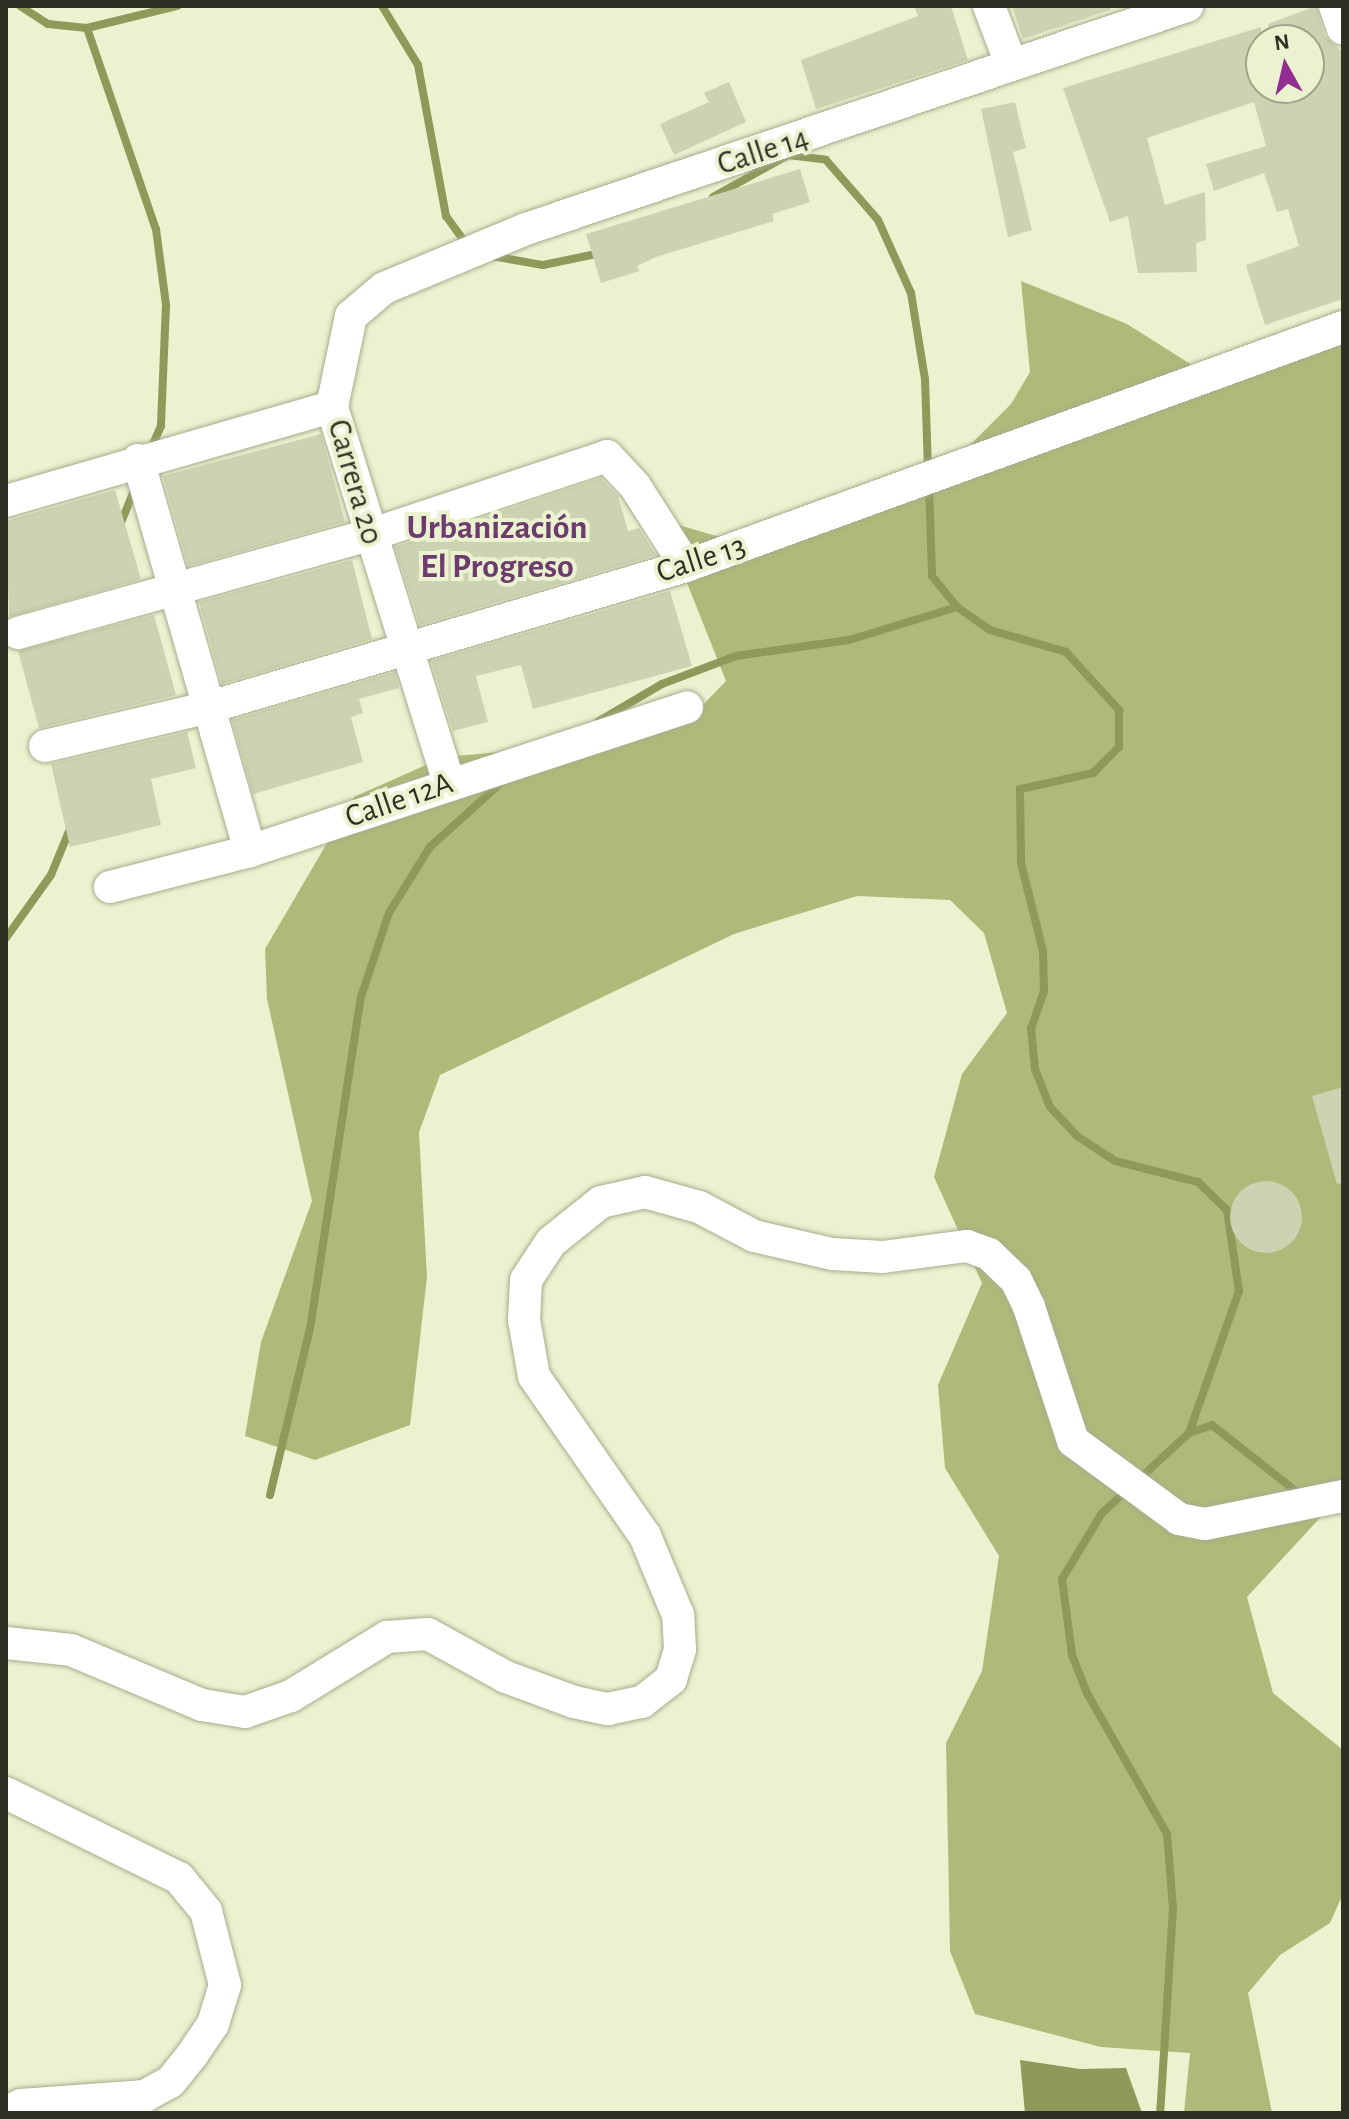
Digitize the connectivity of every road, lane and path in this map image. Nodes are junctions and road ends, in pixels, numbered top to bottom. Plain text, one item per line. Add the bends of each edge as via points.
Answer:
1 (989, 6) edge
2 (1187, 6) edge
3 (1335, 6) edge
4 (1343, 29) edge
5 (1011, 64) junction
6 (351, 316) joint
7 (1343, 327) edge
8 (332, 407) junction
9 (138, 460) junction
10 (6, 501) edge
11 (370, 535) junction
12 (686, 566) junction
13 (175, 590) junction
14 (18, 633) dead end
15 (404, 645) junction
16 (210, 707) junction
17 (687, 707) dead end
18 (45, 746) dead end
19 (449, 783) junction
20 (250, 851) junction
21 (110, 887) dead end
22 (1343, 1496) edge
23 (6, 1643) edge
24 (6, 1793) edge
25 (6, 2112) edge

1 - 5 street
2 - 5 street, Calle 14
3 - 4 street
5 - 6 street, Calle 14 via 526,229 384,288
6 - 8 street, Carrera 20
7 - 12 street, Calle 13
8 - 9 street
8 - 11 street, Carrera 20
9 - 10 street
9 - 13 street
11 - 12 street via 607,456 635,486
11 - 13 street
11 - 15 street, Carrera 20
12 - 15 street, Calle 13
13 - 14 street
13 - 16 street
15 - 16 street, Calle 13
15 - 19 street, Carrera 20
16 - 18 street, Calle 13
16 - 20 street
17 - 19 street, Calle 12A
19 - 20 street, Calle 12A
20 - 21 street, Calle 12A
22 - 23 street via 1205,1524 1179,1519 1073,1441 1029,1307 1016,1280 989,1254 967,1246 883,1257 832,1254 754,1236 699,1207 645,1192 601,1202 551,1242 526,1280 524,1320 534,1376 645,1536 678,1615 680,1649 671,1679 642,1702 608,1709 574,1702 506,1677 428,1634 387,1637 291,1696 245,1712 202,1705 71,1650
24 - 25 street via 179,1878 206,1911 225,1985 213,2024 170,2082 145,2096 21,2105

